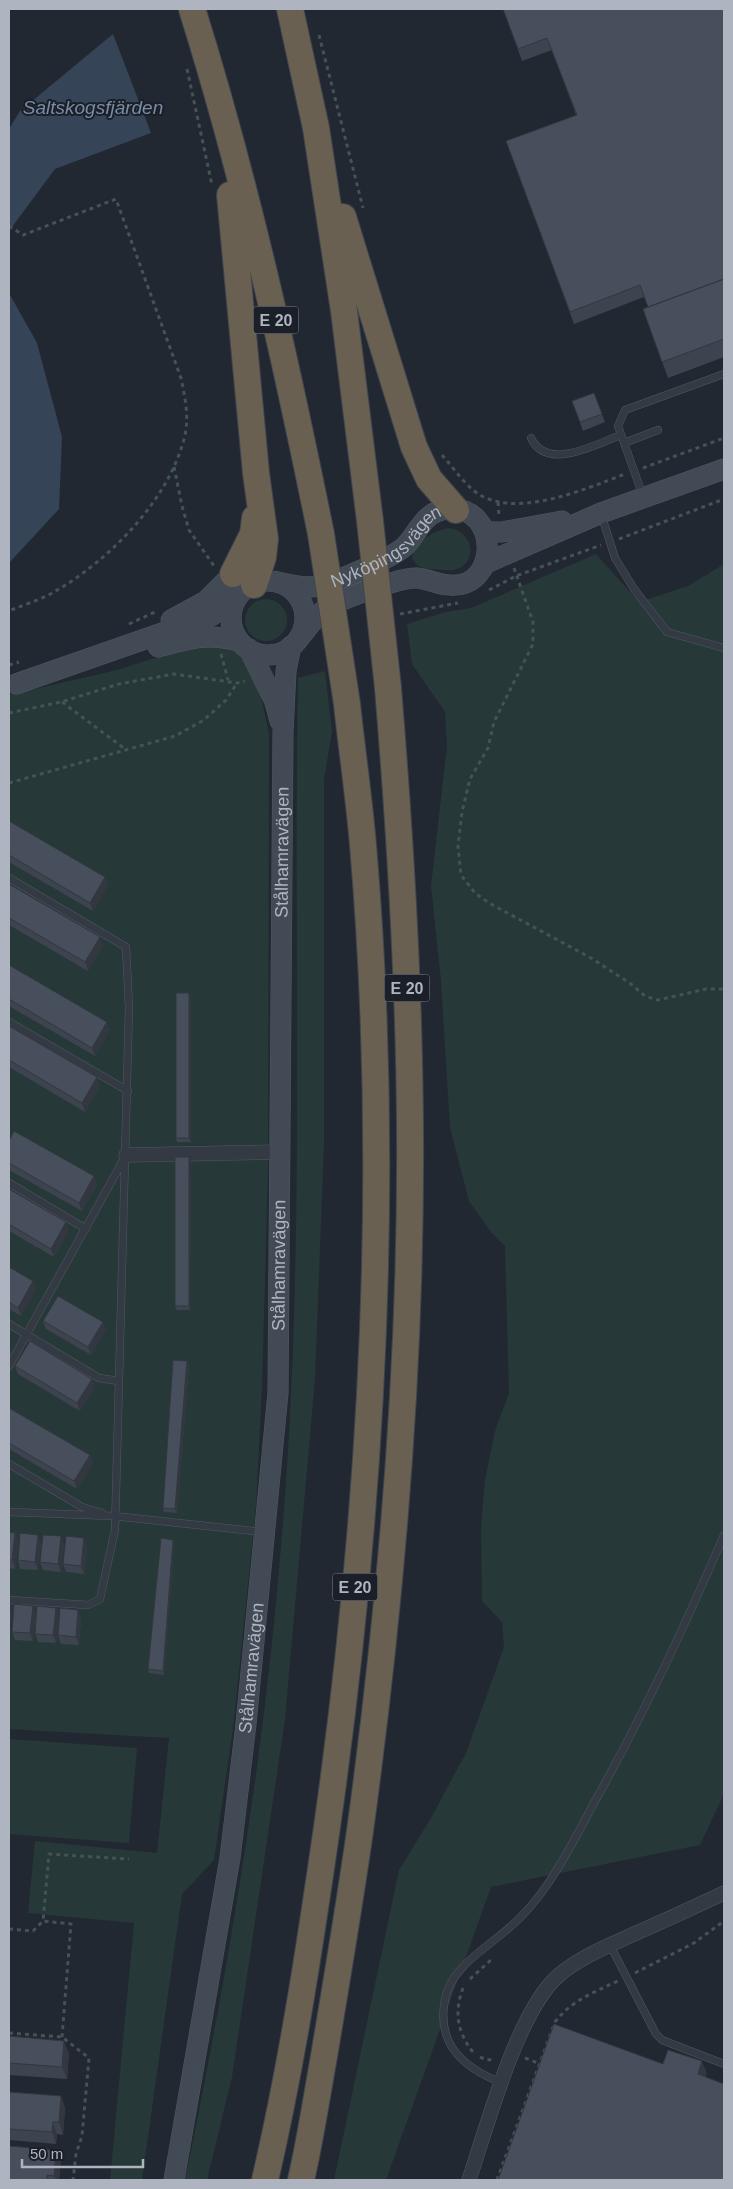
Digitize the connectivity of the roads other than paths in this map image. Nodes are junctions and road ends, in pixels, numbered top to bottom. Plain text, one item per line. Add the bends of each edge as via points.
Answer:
1 (192, 9) edge
2 (290, 9) edge
3 (221, 109) junction
4 (316, 128) junction
5 (724, 374) edge
6 (658, 430) dead end
7 (621, 435) junction
8 (531, 438) dead end
9 (624, 443) junction
10 (724, 469) edge
11 (644, 499) junction
12 (456, 510) junction
13 (601, 513) junction
14 (486, 532) junction
15 (484, 564) junction
16 (244, 582) junction
17 (295, 642) junction
18 (244, 645) junction
19 (724, 648) edge
20 (11, 678) edge
21 (282, 732) junction
22 (9, 878) edge
23 (9, 1022) edge
24 (128, 1091) junction
25 (280, 1152) junction
26 (126, 1155) junction
27 (9, 1183) edge
28 (86, 1229) junction
29 (9, 1324) edge
30 (28, 1334) junction
31 (9, 1366) edge
32 (119, 1381) junction
33 (9, 1464) edge
34 (9, 1512) edge
35 (114, 1516) junction
36 (265, 1533) junction
37 (724, 1535) edge
38 (9, 1600) edge
39 (724, 1893) edge
40 (610, 1945) junction
41 (724, 2064) edge
42 (502, 2084) junction
43 (174, 2180) edge
44 (265, 2180) edge
45 (300, 2180) edge
46 (469, 2180) edge

1 - 3 highway, E 20
2 - 4 highway, E 20
3 - 16 highway via 265,539 264,557
3 - 44 highway, E 20, bridge via 291,383 321,534 347,704 363,844 376,1125 374,1288 364,1488 344,1711 314,1923
4 - 12 highway via 414,446 429,479
4 - 45 highway, E 20, bridge via 344,311 388,688 401,859 410,1126 408,1289 398,1492 377,1711 346,1929
5 - 7 lane via 625,410 618,426
6 - 9 lane
7 - 8 lane via 564,456 547,454
7 - 9 lane
9 - 11 lane
10 - 11 main road, Nyköpingsvägen
11 - 13 main road, Nyköpingsvägen
12 - 14 main road, Nyköpingsvägen via 472,516
12 - 16 main road, Nyköpingsvägen via 439,511 429,516 398,552 317,586
13 - 14 main road, Nyköpingsvägen via 502,532
13 - 15 main road, Nyköpingsvägen
13 - 19 lane via 615,558 667,632
14 - 15 main road via 488,544
15 - 17 main road, Nyköpingsvägen via 472,579 453,586 409,578 370,590 325,609
16 - 17 main road via 292,590 303,606 303,627
16 - 18 main road via 232,608 231,621 233,631
16 - 20 main road via 117,648
17 - 18 main road via 275,654 265,655
17 - 21 main road, Stålhamravägen via 286,671
18 - 20 main road via 216,636 200,636
18 - 21 main road, Stålhamravägen via 275,702
21 - 25 main road, Stålhamravägen
22 - 24 lane via 126,947
23 - 24 lane
24 - 26 lane
25 - 26 street
25 - 36 main road, Stålhamravägen via 278,1393
26 - 28 lane
26 - 32 lane
27 - 28 lane
28 - 30 lane
29 - 30 lane
30 - 31 lane
30 - 32 lane via 99,1378
32 - 35 lane
33 - 35 lane via 82,1507
34 - 35 lane
35 - 36 lane
35 - 38 lane via 115,1530 100,1599 88,1605
36 - 43 main road, Stålhamravägen via 230,1858
37 - 42 lane via 651,1698 560,1865 537,1900 450,1983 445,1997 447,2036 470,2068
39 - 40 street
40 - 41 lane via 656,2034 662,2040
40 - 42 street via 557,1976 539,1998 523,2028
42 - 46 street

